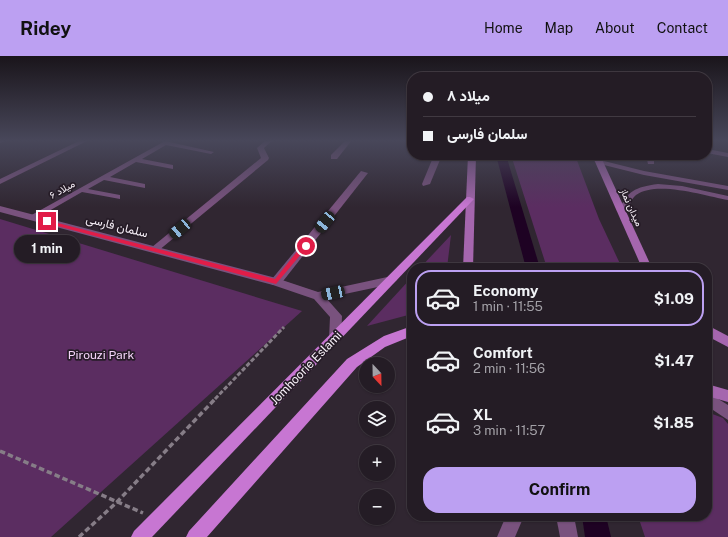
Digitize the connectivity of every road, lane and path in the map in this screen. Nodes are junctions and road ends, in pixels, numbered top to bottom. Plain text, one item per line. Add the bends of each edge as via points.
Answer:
1 (40, 162) edge
2 (132, 162) edge
3 (148, 162) edge
4 (260, 162) edge
5 (435, 162) edge
6 (472, 162) edge
7 (600, 162) edge
8 (608, 162) edge
9 (170, 167) dead end
10 (364, 173) dead end
11 (104, 178) junction
12 (641, 178) junction
13 (0, 182) edge
14 (426, 184) dead end
15 (142, 186) dead end
16 (651, 188) junction
17 (728, 188) edge
18 (82, 190) junction
19 (117, 197) dead end
20 (728, 198) edge
21 (470, 199) junction
22 (0, 209) edge
23 (622, 212) junction
24 (32, 218) junction
25 (155, 249) junction
26 (408, 263) edge
27 (468, 263) edge
28 (646, 263) edge
29 (407, 264) edge
30 (392, 280) junction
31 (276, 282) junction
32 (318, 296) junction
33 (284, 327) dead end
34 (407, 332) edge
35 (712, 333) edge
36 (334, 339) junction
37 (728, 342) edge
38 (712, 391) edge
39 (728, 396) edge
40 (712, 402) edge
41 (728, 413) edge
42 (0, 450) edge
43 (117, 502) junction
44 (158, 519) junction
45 (513, 521) edge
46 (566, 521) edge
47 (79, 537) edge
48 (140, 537) edge
49 (195, 537) edge
50 (506, 537) edge
51 (569, 537) edge

1 - 13 street
2 - 11 street, میلاد ۶
3 - 9 street
4 - 25 street
5 - 14 street
6 - 21 main road
7 - 23 main road, میدان نماز
8 - 12 street
10 - 31 street
11 - 15 street
11 - 18 street, میلاد ۶
12 - 16 street
12 - 17 street
16 - 20 street via 678,188
16 - 23 street via 635,193 627,201
18 - 19 street
18 - 24 street, میلاد ۶
21 - 26 main road, Jomhoorie Eslami
21 - 27 main road
22 - 24 street, سلمان فارسی
23 - 28 main road, میدان نماز
24 - 25 street, سلمان فارسی
25 - 31 street, سلمان فارسی
29 - 30 main road, Jomhoorie Eslami
30 - 32 street
30 - 36 main road, Jomhoorie Eslami
31 - 32 street, سلمان فارسی
32 - 36 street via 336,316
33 - 43 path
34 - 49 main road via 373,348 352,363
35 - 37 main road
36 - 44 main road, Jomhoorie Eslami
38 - 39 main road
40 - 41 street
42 - 43 path
43 - 44 path
43 - 47 path
44 - 48 main road, Jomhoorie Eslami
45 - 50 street
46 - 51 street

